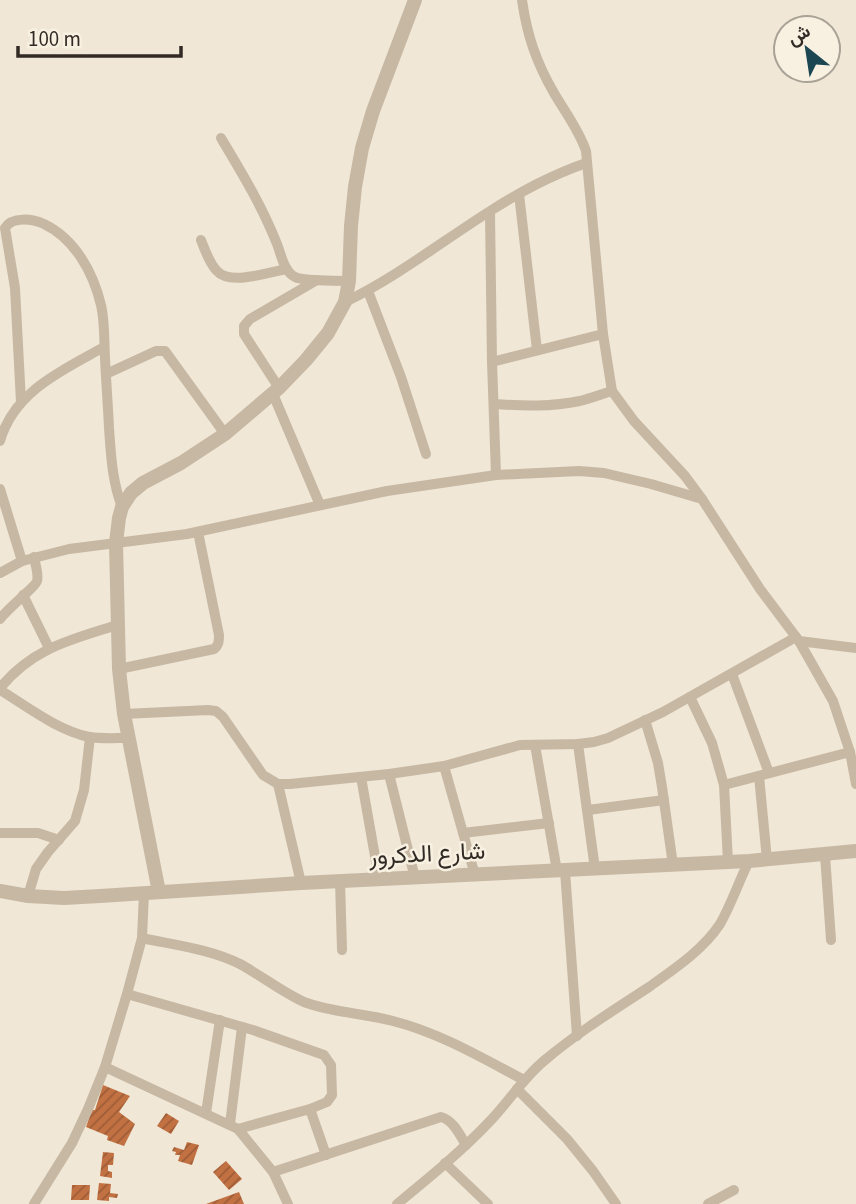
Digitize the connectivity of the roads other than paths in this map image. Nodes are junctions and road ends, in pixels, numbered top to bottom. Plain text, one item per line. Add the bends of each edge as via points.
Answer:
1 (415, 0) edge
2 (522, 0) edge
3 (221, 138) dead end
4 (586, 163) junction
5 (519, 194) junction
6 (490, 212) junction
7 (201, 240) dead end
8 (287, 268) junction
9 (318, 279) junction
10 (349, 281) junction
11 (368, 291) junction
12 (345, 302) junction
13 (603, 334) junction
14 (104, 347) junction
15 (537, 351) junction
16 (492, 362) junction
17 (106, 374) junction
18 (276, 391) junction
19 (612, 391) junction
20 (21, 402) junction
21 (494, 404) junction
22 (225, 434) junction
23 (0, 441) edge
24 (426, 454) dead end
25 (496, 475) junction
26 (0, 489) edge
27 (702, 499) junction
28 (320, 505) junction
29 (122, 507) junction
30 (198, 532) junction
31 (116, 543) junction
32 (34, 557) junction
33 (22, 561) junction
34 (0, 573) edge
35 (23, 595) junction
36 (0, 619) edge
37 (117, 625) junction
38 (797, 639) junction
39 (49, 648) junction
40 (856, 648) edge
41 (119, 669) junction
42 (732, 674) junction
43 (2, 683) edge
44 (690, 697) junction
45 (124, 713) junction
46 (645, 720) junction
47 (90, 737) junction
48 (129, 738) junction
49 (578, 744) junction
50 (536, 745) junction
51 (850, 752) junction
52 (444, 766) junction
53 (389, 774) junction
54 (764, 775) junction
55 (361, 777) junction
56 (278, 784) junction
57 (856, 784) edge
58 (724, 785) junction
59 (664, 800) junction
60 (588, 810) junction
61 (549, 822) junction
62 (0, 833) edge
63 (463, 833) junction
64 (59, 840) junction
65 (856, 851) edge
66 (825, 855) junction
67 (767, 860) junction
68 (749, 861) junction
69 (728, 862) junction
70 (673, 865) junction
71 (595, 869) junction
72 (561, 871) junction
73 (475, 875) junction
74 (415, 878) junction
75 (379, 879) junction
76 (340, 881) junction
77 (301, 883) junction
78 (0, 891) edge
79 (151, 892) junction
80 (28, 895) junction
81 (142, 938) junction
82 (831, 940) dead end
83 (342, 950) dead end
84 (127, 994) junction
85 (220, 1020) junction
86 (243, 1027) junction
87 (577, 1036) junction
88 (104, 1067) junction
89 (521, 1085) junction
90 (310, 1109) junction
91 (206, 1113) junction
92 (234, 1126) junction
93 (466, 1145) junction
94 (326, 1155) junction
95 (445, 1164) junction
96 (273, 1172) junction
97 (734, 1190) dead end
98 (34, 1204) edge
99 (288, 1204) edge
100 (397, 1204) edge
101 (488, 1204) edge
102 (616, 1204) edge
103 (708, 1204) edge

1 - 10 street via 362,148 352,213
2 - 4 street via 531,46 580,136
3 - 8 street via 262,209
4 - 5 street
4 - 13 street
5 - 6 street
5 - 15 street
6 - 11 street
6 - 16 street
7 - 8 street via 215,269 225,277
8 - 9 street via 296,277
9 - 10 street
9 - 18 street via 244,326 244,334
10 - 12 street
11 - 12 street
11 - 24 street
12 - 18 street via 328,333
13 - 15 street
13 - 19 street
14 - 17 street
14 - 20 street via 55,374
14 - 20 street via 99,297 76,251 37,220 10,222 6,232 15,288
15 - 16 street
16 - 21 street
17 - 22 street via 164,351
17 - 29 street via 114,478
18 - 22 street
18 - 28 street
19 - 21 street via 545,405
19 - 27 street
20 - 23 street
21 - 25 street
22 - 29 street via 144,483
25 - 27 street via 604,473
25 - 28 street
26 - 33 street
27 - 38 street
28 - 30 street
29 - 31 street
30 - 31 street
30 - 41 street via 219,635 217,647
31 - 32 street
31 - 37 street
32 - 33 street
32 - 35 street via 37,582
33 - 34 street
35 - 36 street
35 - 39 street
37 - 39 street
37 - 41 street
38 - 40 street
38 - 42 street
38 - 51 street via 833,701
39 - 43 street
41 - 45 street
42 - 44 street
42 - 54 street
43 - 47 street via 50,721
44 - 46 street
44 - 58 street via 712,743
45 - 48 street
45 - 56 street via 216,712 262,775
46 - 49 street via 608,738
46 - 59 street
47 - 48 street
47 - 64 street via 75,821
48 - 79 street
49 - 50 street
49 - 60 street
50 - 52 street via 511,747
50 - 61 street
51 - 54 street
51 - 57 street
52 - 53 street
52 - 63 street
53 - 55 street
53 - 74 street
54 - 58 street
54 - 67 street
55 - 56 street
55 - 75 street
56 - 77 street
58 - 69 street
59 - 60 street
59 - 70 street
60 - 71 street
61 - 63 street
61 - 72 street
62 - 64 street
63 - 73 street
64 - 80 street via 36,869
65 - 66 street, شارع الدكرور
66 - 67 street, شارع الدكرور
66 - 82 street
67 - 68 street, شارع الدكرور
68 - 69 street, شارع الدكرور
68 - 87 street via 719,924 702,945
69 - 70 street, شارع الدكرور
70 - 71 street, شارع الدكرور
71 - 72 street, شارع الدكرور
72 - 73 street, شارع الدكرور
72 - 87 street
73 - 74 street, شارع الدكرور
74 - 75 street, شارع الدكرور
75 - 76 street, شارع الدكرور
76 - 77 street, شارع الدكرور
76 - 83 street
77 - 79 street, شارع الدكرور
78 - 80 street, شارع الدكرور
79 - 80 street, شارع الدكرور via 64,898
79 - 81 street
81 - 84 street
81 - 89 street via 221,956 304,1001 421,1030 458,1045
84 - 85 street
84 - 88 street
85 - 86 street
85 - 91 street
86 - 90 street via 327,1058 332,1095
86 - 92 street
87 - 89 street
88 - 91 street
88 - 98 street via 72,1143
89 - 93 street
89 - 102 street
90 - 92 street
90 - 94 street
91 - 92 street
92 - 96 street
93 - 94 street via 450,1121 441,1117
93 - 95 street
94 - 96 street
95 - 100 street
95 - 101 street
96 - 99 street
97 - 103 street

